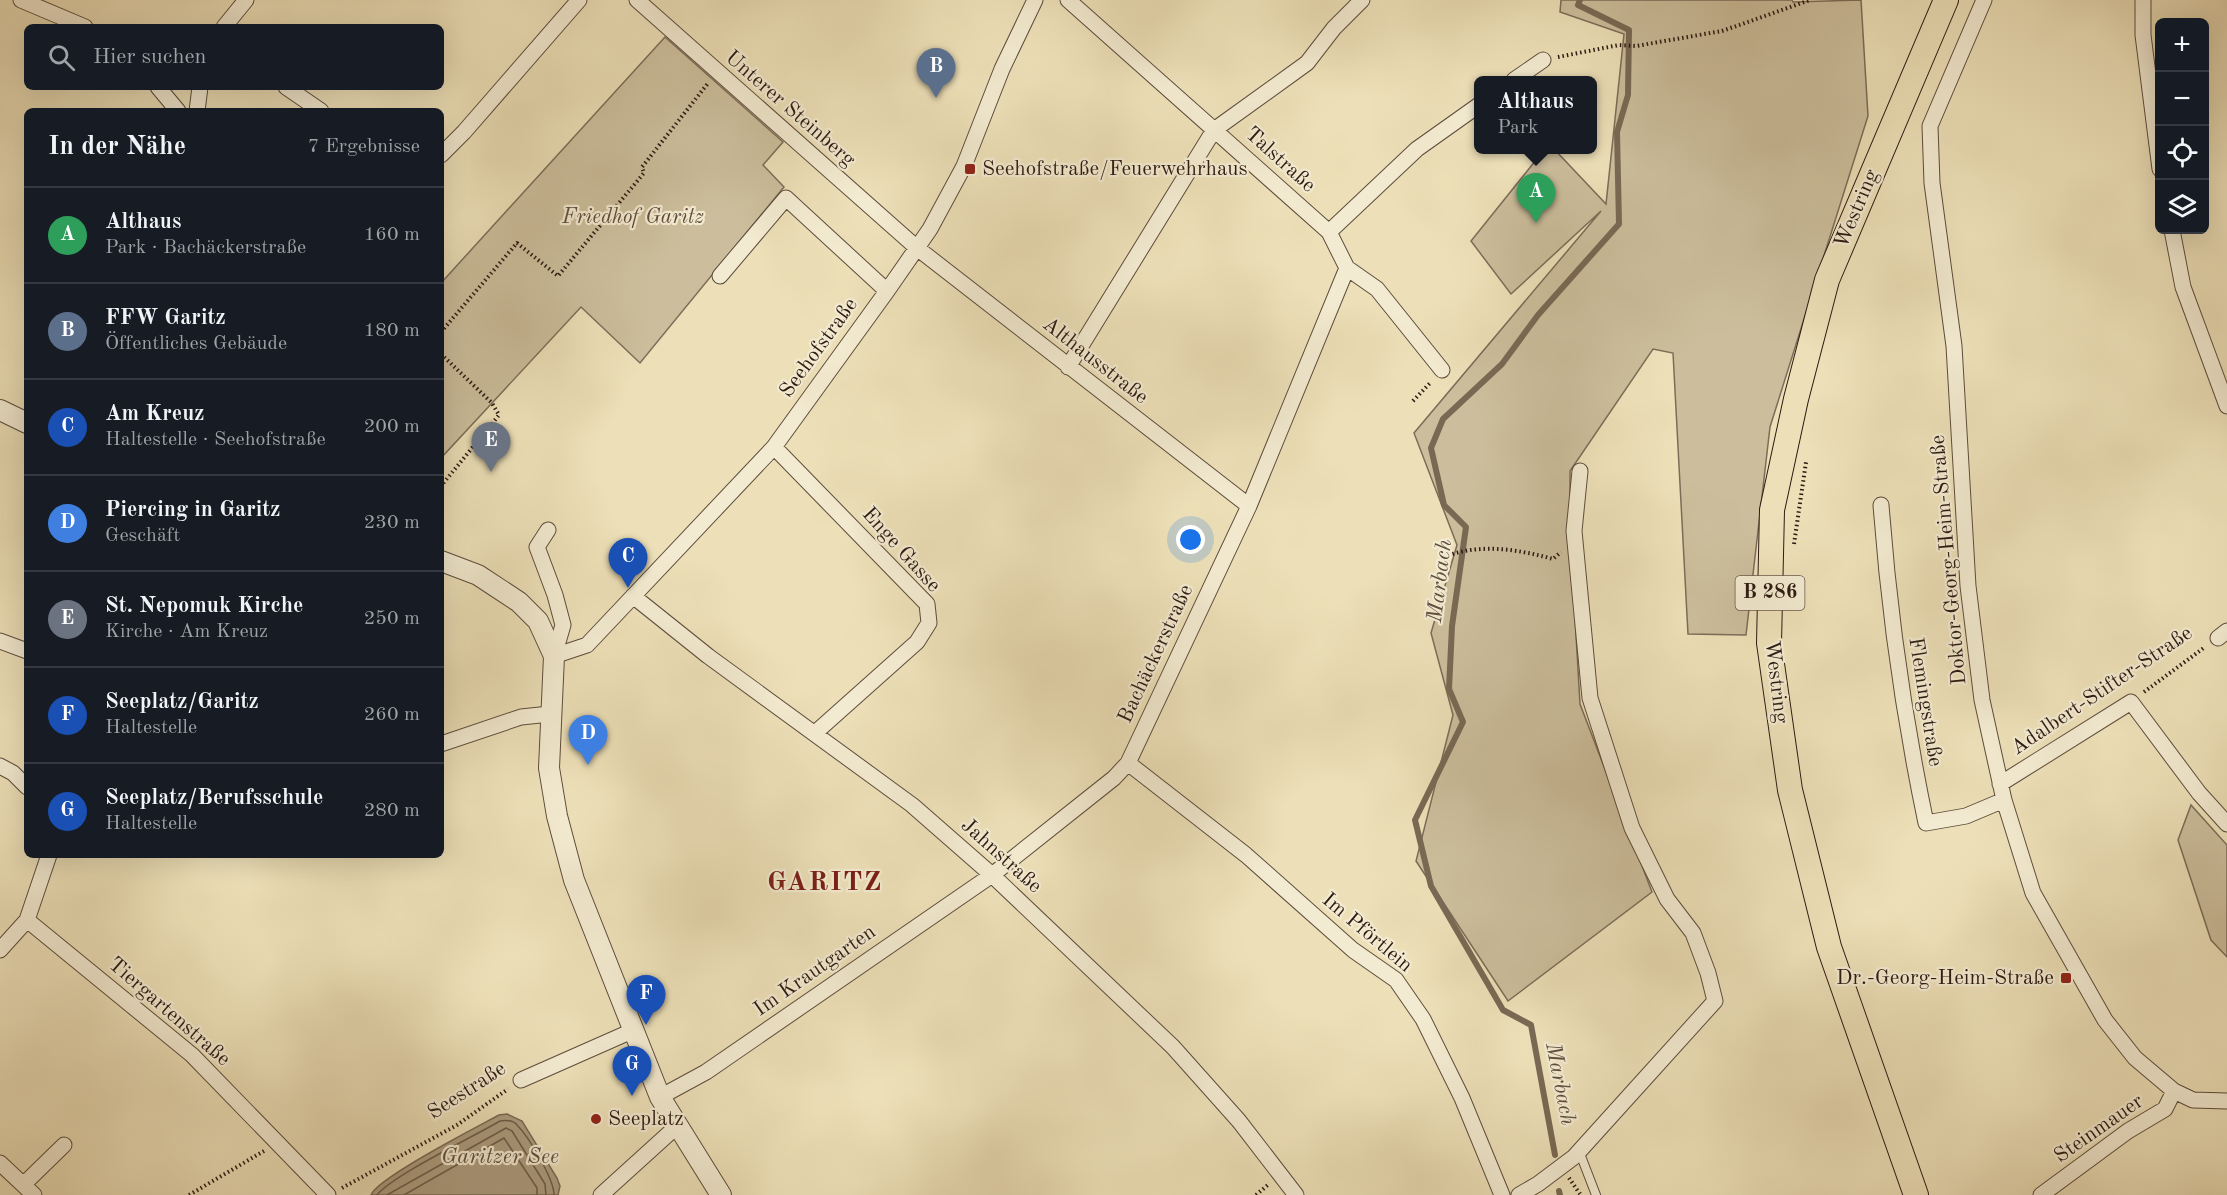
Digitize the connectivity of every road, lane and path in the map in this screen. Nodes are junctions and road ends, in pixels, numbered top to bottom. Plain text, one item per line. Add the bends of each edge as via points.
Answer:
1 (21, 0) edge
2 (246, 0) edge
3 (579, 0) edge
4 (637, 0) edge
5 (1035, 0) edge
6 (1068, 0) edge
7 (1362, 0) edge
8 (1810, 0) edge
9 (1946, 0) edge
10 (1984, 0) edge
11 (2143, 0) edge
12 (78, 24) edge
13 (226, 24) edge
14 (1543, 60) joint
15 (717, 72) junction
16 (1521, 76) edge
17 (160, 90) edge
18 (200, 90) edge
19 (290, 90) edge
20 (175, 108) edge
21 (197, 108) edge
22 (317, 108) edge
23 (1474, 109) edge
24 (1214, 130) junction
25 (2155, 130) edge
26 (444, 152) edge
27 (1329, 232) junction
28 (2173, 234) edge
29 (917, 248) junction
30 (1347, 268) junction
31 (720, 276) dead end
32 (887, 291) junction
33 (444, 328) edge
34 (444, 357) edge
35 (1068, 367) junction
36 (1442, 370) joint
37 (1413, 401) dead end
38 (2227, 406) edge
39 (0, 410) edge
40 (24, 422) edge
41 (774, 447) junction
42 (1808, 451) dead end
43 (1580, 471) dead end
44 (444, 482) edge
45 (1881, 505) dead end
46 (1249, 506) junction
47 (548, 530) dead end
48 (1794, 545) dead end
49 (1567, 548) dead end
50 (1444, 557) dead end
51 (444, 562) edge
52 (633, 596) junction
53 (2223, 634) edge
54 (0, 640) edge
55 (24, 650) edge
56 (554, 657) junction
57 (2131, 702) junction
58 (550, 714) junction
59 (815, 733) junction
60 (444, 743) edge
61 (1128, 763) junction
62 (0, 766) edge
63 (24, 784) edge
64 (2000, 784) junction
65 (2004, 800) junction
66 (2227, 824) edge
67 (48, 858) edge
68 (992, 875) junction
69 (27, 920) junction
70 (0, 950) edge
71 (632, 1031) junction
72 (521, 1080) joint
73 (2174, 1091) junction
74 (660, 1097) junction
75 (2227, 1101) edge
76 (676, 1127) junction
77 (277, 1143) junction
78 (63, 1145) dead end
79 (1576, 1154) junction
80 (0, 1163) edge
81 (1269, 1183) dead end
82 (29, 1189) edge
83 (333, 1192) edge
84 (189, 1195) edge
85 (601, 1195) edge
86 (721, 1195) edge
87 (1256, 1195) edge
88 (1296, 1195) edge
89 (1502, 1195) edge
90 (1519, 1195) edge
91 (1596, 1195) edge
92 (1916, 1195) edge
93 (2041, 1195) edge

1 - 12 street
2 - 13 street
3 - 26 street
4 - 15 street, Unterer Steinberg
5 - 29 street, Seehofstraße via 1002,69 964,166
6 - 24 street, Talstraße
7 - 24 street via 1307,63
8 - 14 path via 1722,31
9 - 92 main road, Westring / B 286 via 1827,280 1772,510 1769,620 1790,790 1828,947
10 - 64 street, Doktor-Georg-Heim-Straße via 1930,126 1932,183 1954,346 1968,586 1982,700
11 - 25 street via 2143,35
14 - 16 street
15 - 29 street, Unterer Steinberg
15 - 33 path via 642,167 644,173 558,276 517,243
17 - 20 street
18 - 21 street
19 - 22 street
23 - 27 street via 1418,149
24 - 27 street, Talstraße
24 - 35 street
27 - 30 street, Talstraße
28 - 38 street via 2183,287
29 - 32 street, Seehofstraße
29 - 35 street, Althausstraße
30 - 36 street, Talstraße via 1377,289
30 - 46 street, Bachäckerstraße
31 - 32 street via 786,198
32 - 41 street, Seehofstraße
34 - 44 path via 492,403 499,416
35 - 46 street, Althausstraße
36 - 37 path
39 - 40 street
41 - 52 street, Seehofstraße
41 - 59 street, Enge Gasse via 927,604 929,623 917,642
42 - 48 path
43 - 79 street via 1574,531 1590,698 1632,828 1667,899 1693,933 1715,1001
45 - 65 street, Flemingstraße via 1889,609 1926,823 1966,816
46 - 61 street, Bachäckerstraße
47 - 56 street via 537,547 563,626
49 - 50 path via 1552,559 1517,549 1460,551
51 - 56 street via 478,574 519,602 538,621
52 - 56 street, Seehofstraße via 587,645
52 - 59 street, Jahnstraße
53 - 57 path, Adalbert-Stifter-Straße
54 - 55 street
56 - 58 street
57 - 64 street, Adalbert-Stifter-Straße
57 - 66 street
58 - 60 street via 521,717
58 - 71 street via 549,768 562,837 590,925
59 - 68 street, Jahnstraße via 912,805
61 - 68 street, Bachäckerstraße
61 - 89 street, Im Pförtlein via 1246,855 1353,950 1396,980 1423,1019 1462,1098
62 - 63 street
64 - 65 street, Doktor-Georg-Heim-Straße
65 - 73 street, Doktor-Georg-Heim-Straße via 2033,892 2075,971 2105,1020 2135,1058
67 - 69 street
68 - 74 street, Im Krautgarten via 706,1072
68 - 88 street, Jahnstraße via 1173,1047
69 - 70 street
69 - 77 street, Tiergartenstraße via 192,1055
71 - 72 street, Seestraße
71 - 74 street
72 - 83 path, Seestraße via 457,1125
73 - 75 street, Doktor-Georg-Heim-Straße via 2193,1100
73 - 93 street, Steinmauer via 2165,1109 2128,1131
74 - 76 street
76 - 85 street
76 - 86 street
77 - 83 street, Tiergartenstraße
77 - 84 path
78 - 82 street
79 - 90 street
79 - 91 lane
80 - 82 street
81 - 87 path

